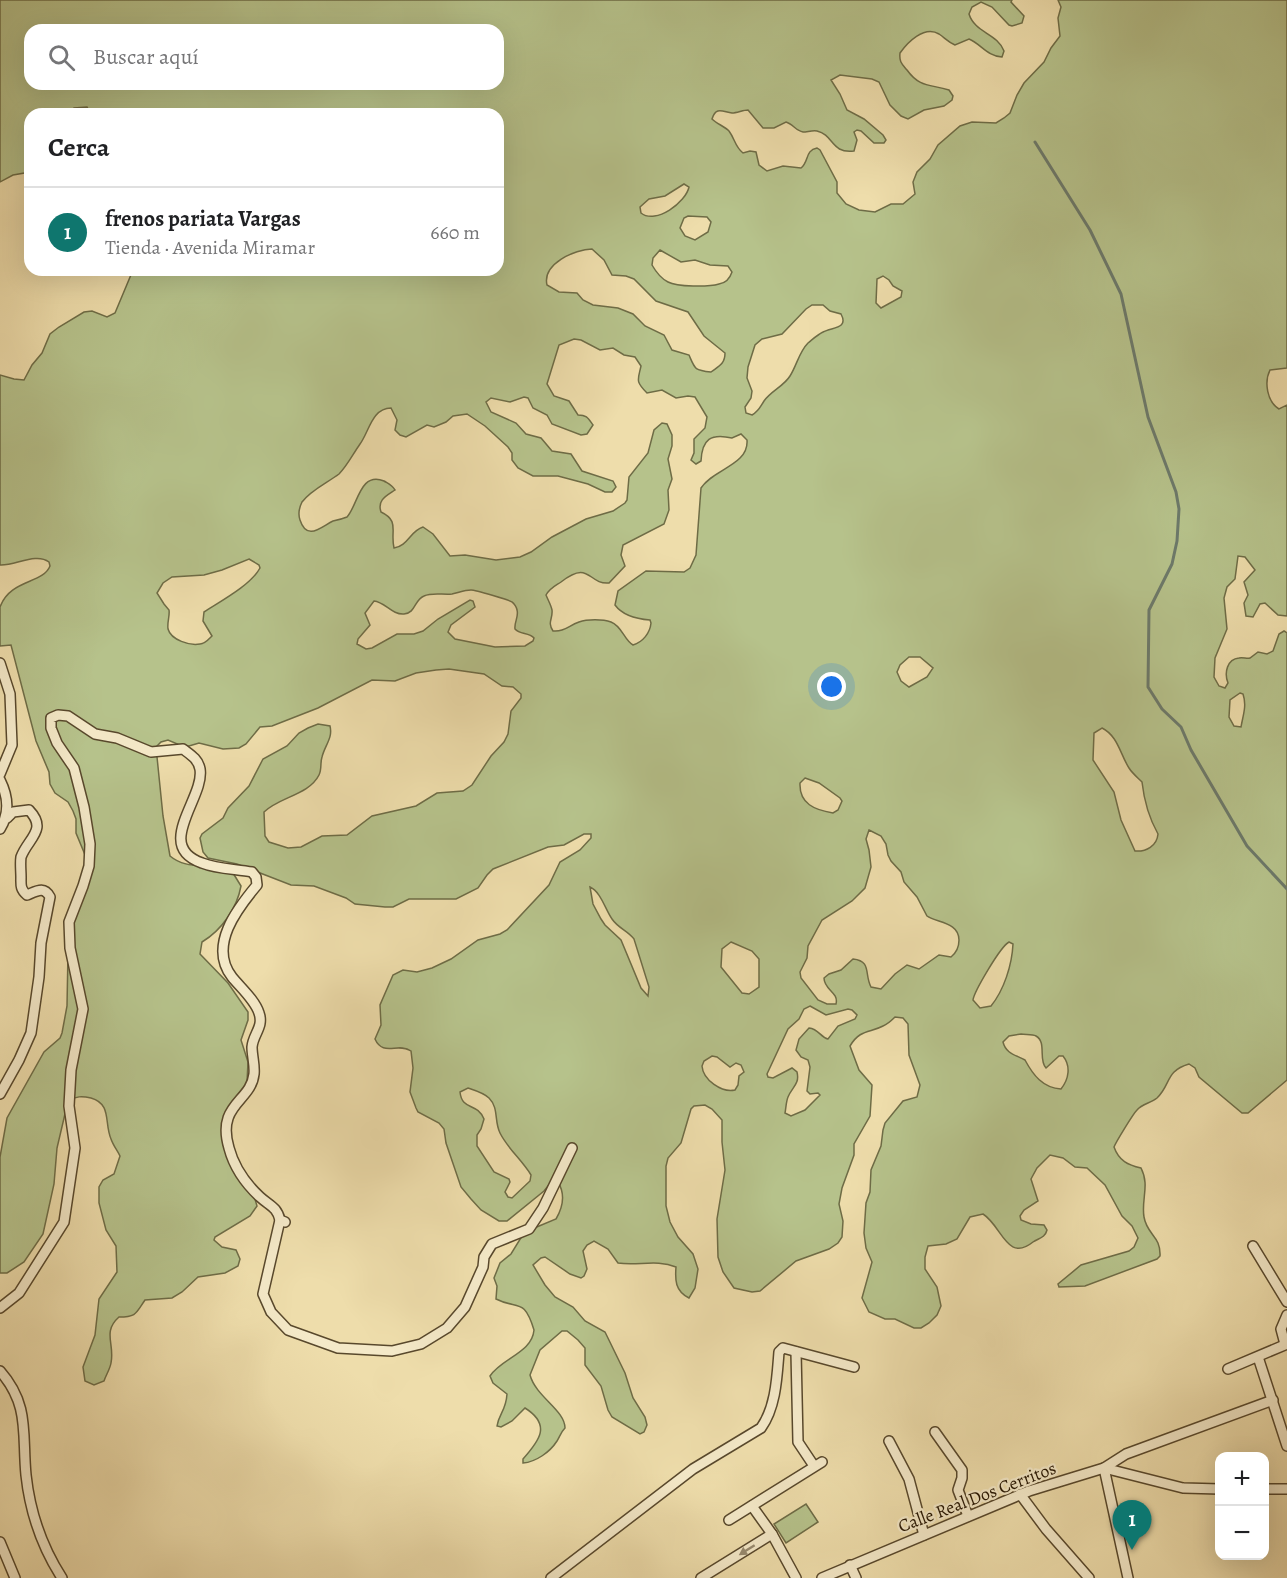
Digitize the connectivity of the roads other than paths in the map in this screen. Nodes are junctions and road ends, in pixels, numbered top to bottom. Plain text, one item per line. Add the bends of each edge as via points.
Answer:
1 (0, 663) edge
2 (0, 774) edge
3 (0, 780) edge
4 (7, 818) junction
5 (0, 829) edge
6 (0, 1094) edge
7 (572, 1148) dead end
8 (1253, 1246) dead end
9 (1287, 1302) edge
10 (0, 1308) edge
11 (1287, 1315) edge
12 (1286, 1344) edge
13 (796, 1352) junction
14 (1258, 1357) junction
15 (854, 1367) dead end
16 (1228, 1369) dead end
17 (0, 1371) edge
18 (1273, 1400) junction
19 (935, 1432) dead end
20 (890, 1442) dead end
21 (1287, 1446) edge
22 (1104, 1468) junction
23 (1215, 1489) edge
24 (1269, 1489) edge
25 (1287, 1489) edge
26 (1020, 1494) junction
27 (752, 1506) junction
28 (968, 1516) junction
29 (729, 1520) dead end
30 (772, 1534) junction
31 (924, 1535) junction
32 (0, 1542) edge
33 (850, 1565) junction
34 (15, 1578) edge
35 (62, 1578) edge
36 (551, 1578) edge
37 (701, 1578) edge
38 (796, 1578) edge
39 (822, 1578) edge
40 (856, 1578) edge
41 (1089, 1578) edge
42 (1128, 1578) edge

1 - 2 street via 10,694 12,745
3 - 4 street via 5,790
4 - 5 street
4 - 6 street via 13,812 29,810 35,816 38,824 34,837 21,858 21,886 27,895 40,890 50,897 30,1033
7 - 10 street via 529,1229 492,1244 465,1307 447,1328 421,1344 392,1351 338,1348 288,1330 271,1312 263,1294 283,1221 237,1170 228,1146 226,1123 232,1107 254,1077 252,1046 262,1022 259,1011 227,970 221,949 227,928 257,885 256,877 252,872 201,863 182,847 180,833 200,779 196,759 183,749 151,752 95,734 68,716 58,715 51,718 51,728 74,768 90,844 89,866 69,922 70,948 83,1009 71,1070 69,1106 75,1148 64,1222 19,1293
8 - 9 street
11 - 12 street via 1281,1329
12 - 14 street
13 - 15 street
13 - 27 street via 798,1442 818,1464
13 - 36 street via 783,1348 779,1352 768,1419 761,1428 693,1469
14 - 16 street
14 - 18 street
17 - 35 street via 23,1412 26,1476 33,1512 39,1536
18 - 21 street
18 - 22 street, Calle Real Dos Cerritos via 1126,1454
19 - 28 street via 962,1470 958,1490
20 - 31 street via 909,1479
22 - 23 street via 1183,1488
22 - 26 street, Calle Real Dos Cerritos
22 - 42 street
24 - 25 street
26 - 28 street, Calle Real Dos Cerritos
26 - 41 street
27 - 29 street
27 - 30 street
28 - 31 street, Calle Real Dos Cerritos
30 -> 37 street
30 - 38 street
31 - 33 street, Calle Real Dos Cerritos
32 - 34 street
33 - 39 street, Calle Real Dos Cerritos
33 - 40 street

